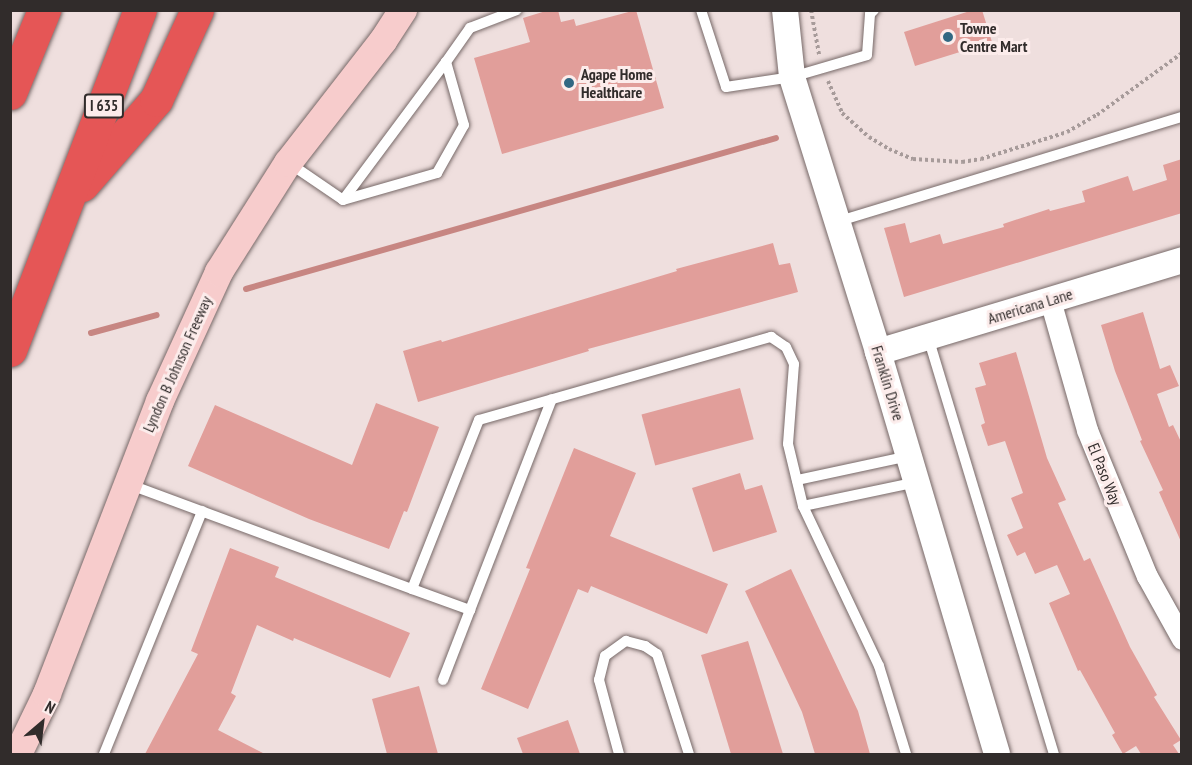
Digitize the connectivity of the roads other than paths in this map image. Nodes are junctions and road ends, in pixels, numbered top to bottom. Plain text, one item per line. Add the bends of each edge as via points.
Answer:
1 (32, 10) edge
2 (44, 10) edge
3 (140, 10) edge
4 (197, 10) edge
5 (403, 10) edge
6 (518, 10) edge
7 (701, 10) edge
8 (785, 10) edge
9 (874, 10) edge
10 (446, 62) junction
11 (10, 76) edge
12 (792, 77) junction
13 (10, 93) edge
14 (1182, 117) edge
15 (288, 163) junction
16 (343, 200) junction
17 (67, 202) junction
18 (836, 222) junction
19 (1181, 260) edge
20 (1050, 300) junction
21 (928, 337) junction
22 (10, 350) edge
23 (878, 352) junction
24 (552, 399) junction
25 (910, 456) junction
26 (796, 480) junction
27 (917, 482) junction
28 (127, 483) junction
29 (803, 506) junction
30 (202, 511) junction
31 (412, 589) junction
32 (470, 610) junction
33 (1182, 639) edge
34 (443, 681) dead end
35 (18, 754) edge
36 (104, 754) edge
37 (620, 754) edge
38 (689, 754) edge
39 (906, 754) edge
40 (997, 754) edge
41 (1054, 754) edge

1 - 11 highway
2 - 13 highway
3 - 17 highway, I 635
4 - 17 highway via 156,100
5 - 15 main road, Lyndon B Johnson Freeway
6 - 10 lane via 470,28
7 - 12 lane via 726,87
8 - 12 street, Franklin Drive
9 - 12 lane via 870,14 867,55
10 - 16 lane
10 - 16 lane via 464,125 437,173
12 - 18 street, Franklin Drive
14 - 18 lane
15 - 16 lane
15 - 28 main road, Lyndon B Johnson Freeway via 219,272
17 - 22 highway, I 635
18 - 23 street, Franklin Drive
19 - 20 street, Americana Lane
20 - 21 street, Americana Lane
20 - 33 street, El Paso Way via 1087,430 1147,576
21 - 23 street, Americana Lane
21 - 41 lane
23 - 25 street, Franklin Drive
24 - 26 lane via 771,337 786,347 794,364 788,444
24 - 31 lane via 479,420
24 - 32 lane
25 - 26 lane
25 - 27 street, Franklin Drive
26 - 29 lane
27 - 29 lane
27 - 40 street, Franklin Drive
28 - 30 lane
28 - 35 main road, Lyndon B Johnson Freeway via 47,694
29 - 39 lane via 879,666
30 - 31 lane
30 - 36 lane
31 - 32 lane
32 - 34 lane
37 - 38 lane via 599,680 605,656 626,641 657,654

